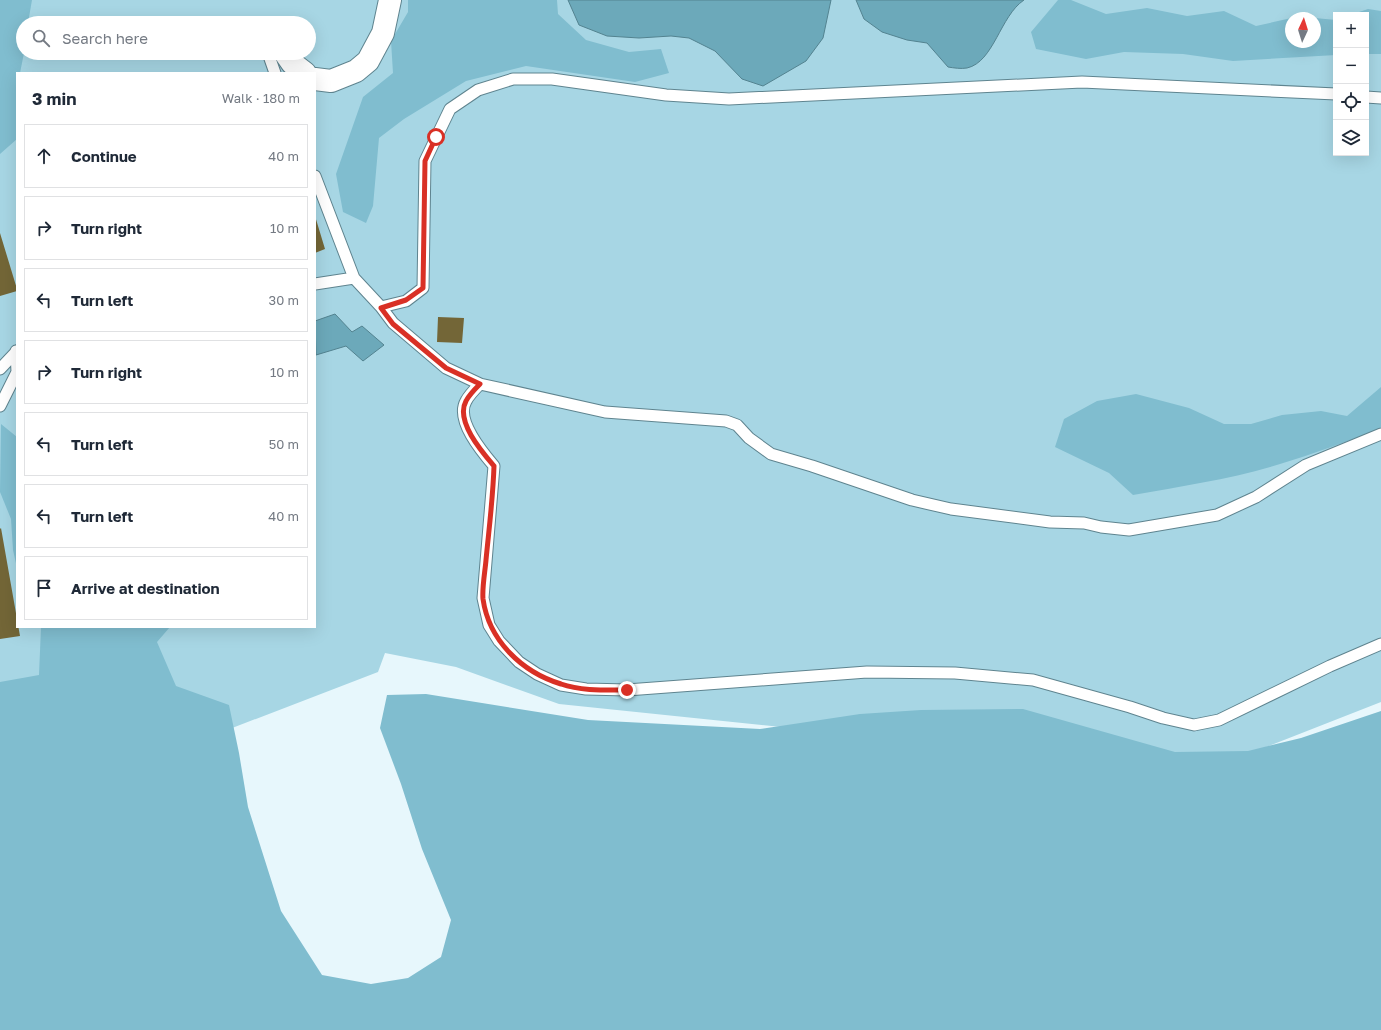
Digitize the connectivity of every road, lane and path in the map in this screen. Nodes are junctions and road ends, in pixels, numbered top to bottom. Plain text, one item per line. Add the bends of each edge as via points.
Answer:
1 (390, 0) edge
2 (271, 60) edge
3 (290, 60) edge
4 (276, 72) edge
5 (304, 72) edge
6 (316, 79) edge
7 (1333, 94) edge
8 (1369, 96) edge
9 (1381, 98) edge
10 (316, 179) edge
11 (354, 278) junction
12 (316, 284) edge
13 (381, 308) junction
14 (16, 352) edge
15 (0, 369) edge
16 (16, 372) edge
17 (480, 384) junction
18 (0, 406) edge
19 (1381, 434) edge
20 (1381, 644) edge

1 - 6 street via 383,33 368,61 356,71 331,81
2 - 4 lane
3 - 5 street
7 - 13 lane via 1082,82 729,99 666,95 552,79 513,79 478,90 450,109 425,161 423,288 406,300
8 - 9 lane
10 - 11 lane
11 - 12 lane
11 - 13 lane
13 - 17 lane via 393,324 446,368
14 - 15 lane
16 - 18 lane
17 - 19 lane via 605,412 726,421 737,424 749,438 771,454 912,500 951,509 1129,530 1217,515 1256,497 1306,465
17 - 20 lane via 466,401 463,414 471,434 494,466 483,598 489,624 499,641 519,662 561,685 586,689 627,690 867,672 955,673 1033,680 1194,725 1219,720

